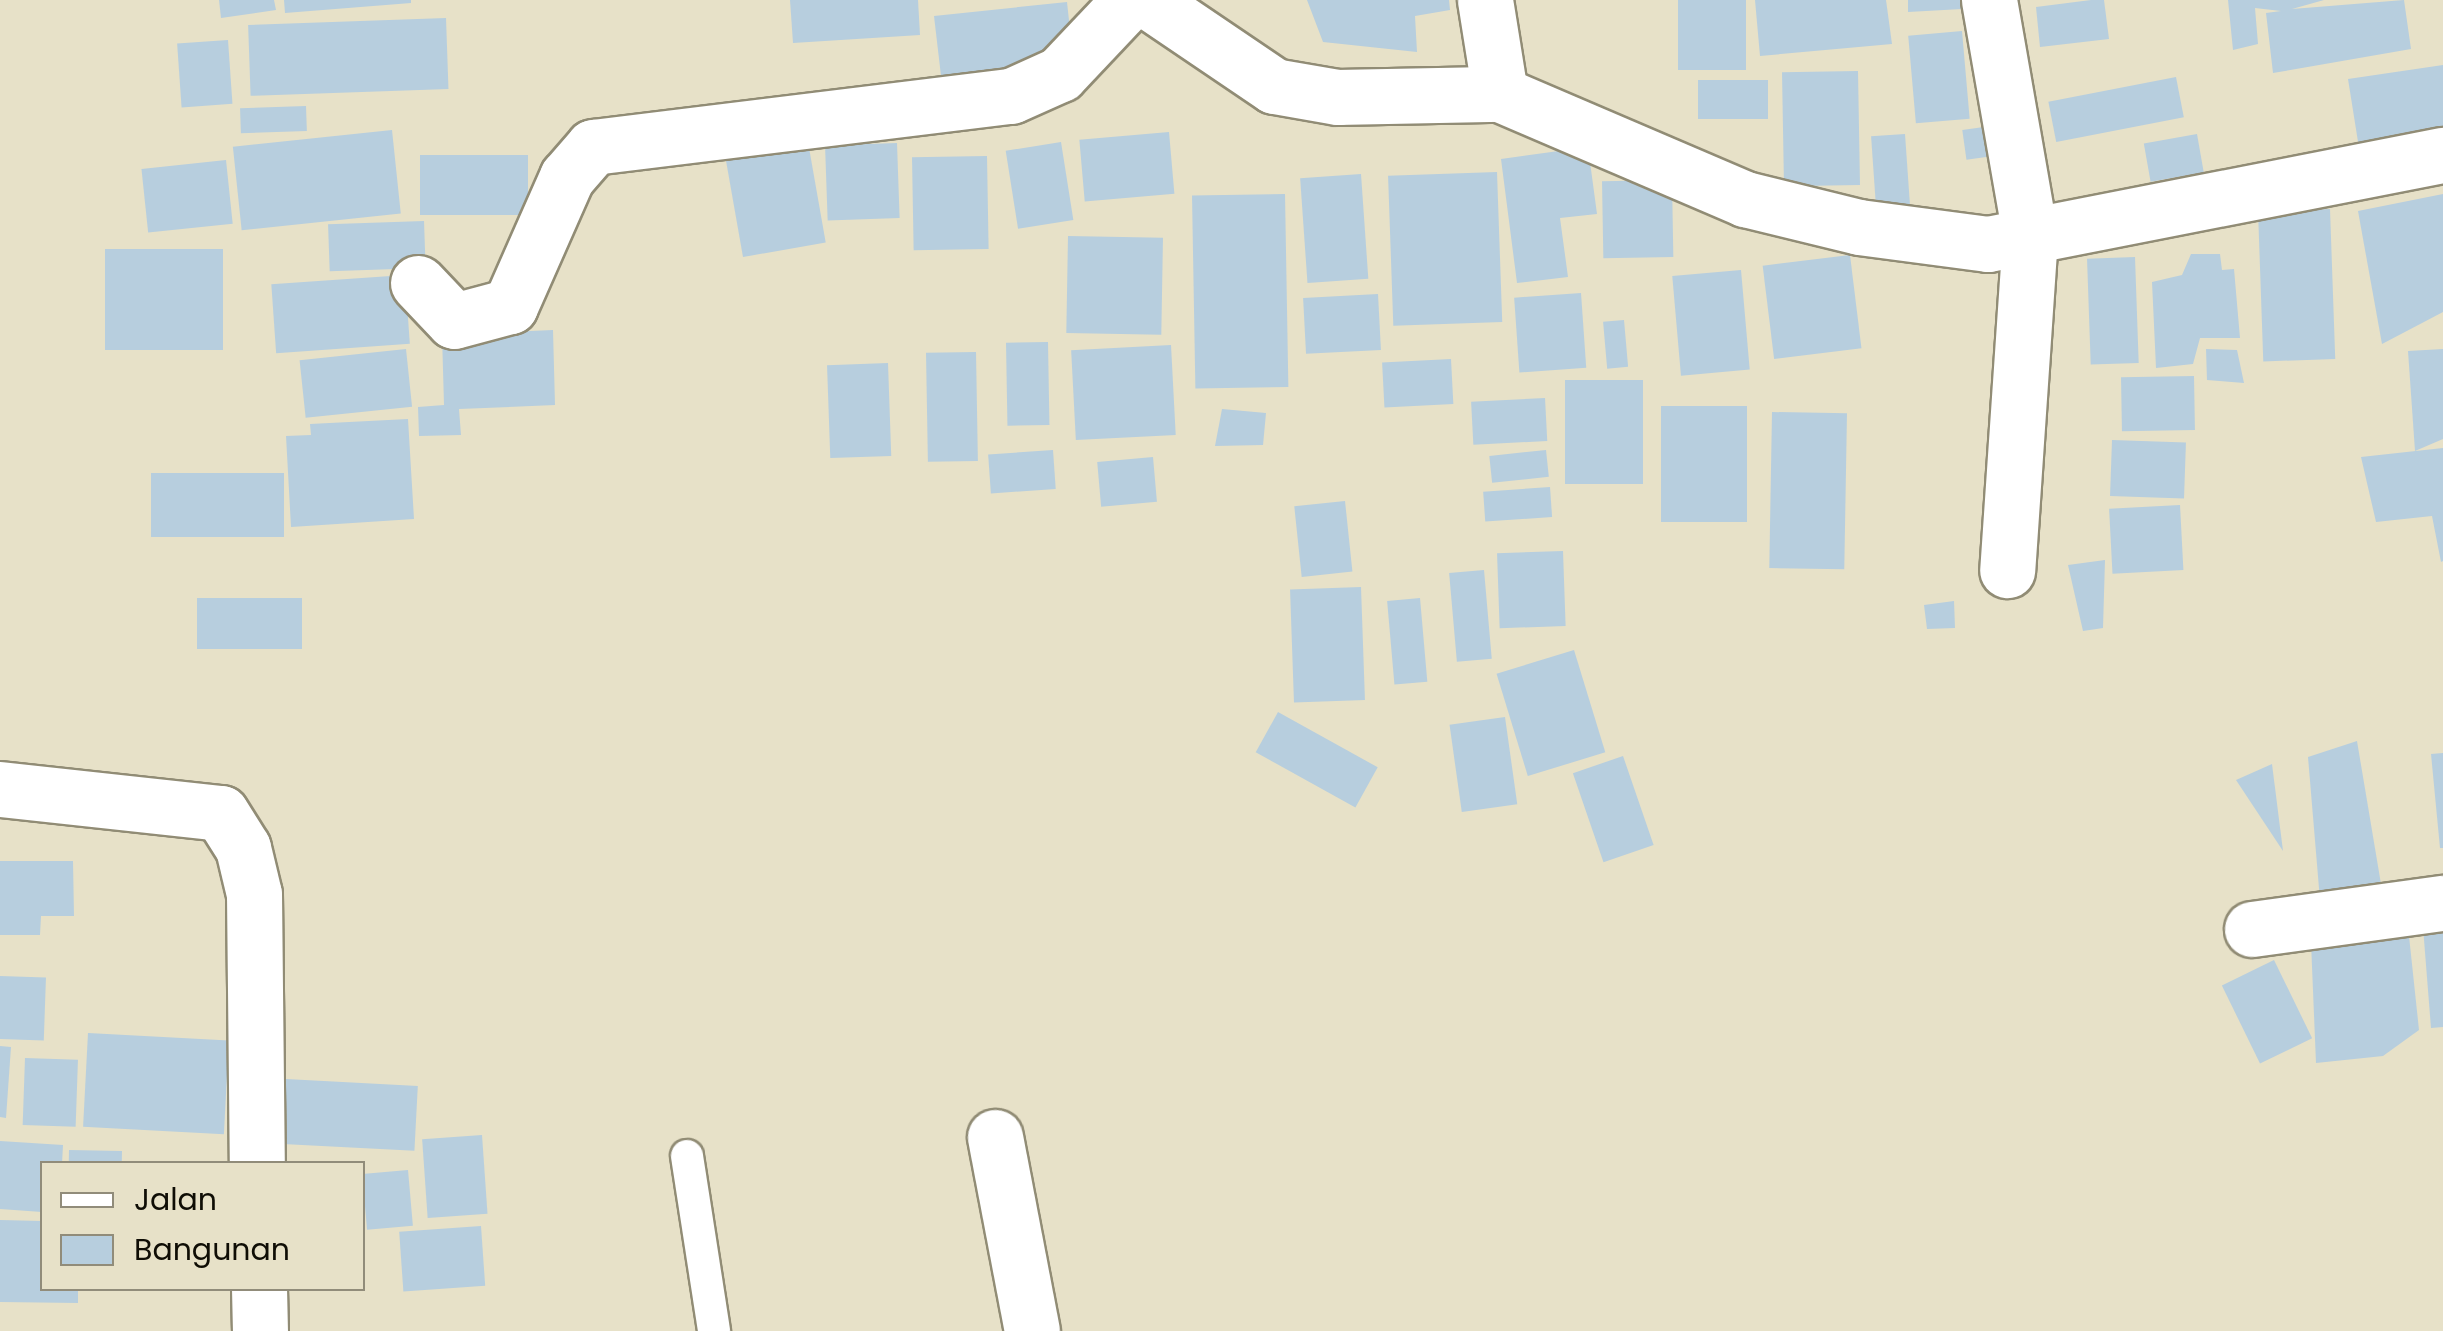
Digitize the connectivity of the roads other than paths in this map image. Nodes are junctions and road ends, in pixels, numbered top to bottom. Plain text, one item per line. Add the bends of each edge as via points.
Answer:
1 (1130, 0) edge
2 (1147, 0) edge
3 (1484, 0) edge
4 (1989, 0) edge
5 (1500, 94) junction
6 (2443, 155) edge
7 (2030, 236) junction
8 (418, 283) dead end
9 (2006, 570) dead end
10 (0, 790) edge
11 (2443, 903) edge
12 (2252, 930) dead end
13 (995, 1137) dead end
14 (687, 1156) dead end
15 (258, 1161) edge
16 (259, 1291) edge
17 (260, 1331) edge
18 (714, 1331) edge
19 (1032, 1331) edge

1 - 8 street via 1060,74 1011,96 593,147 567,177 510,306 454,321
2 - 5 street via 1274,86 1338,98
3 - 5 street
4 - 7 street
5 - 7 street via 1745,199 1859,228 1988,244
6 - 7 street
7 - 9 street
10 - 15 street via 221,813 243,848 254,894
11 - 12 street
13 - 19 street
14 - 18 lane
16 - 17 street

